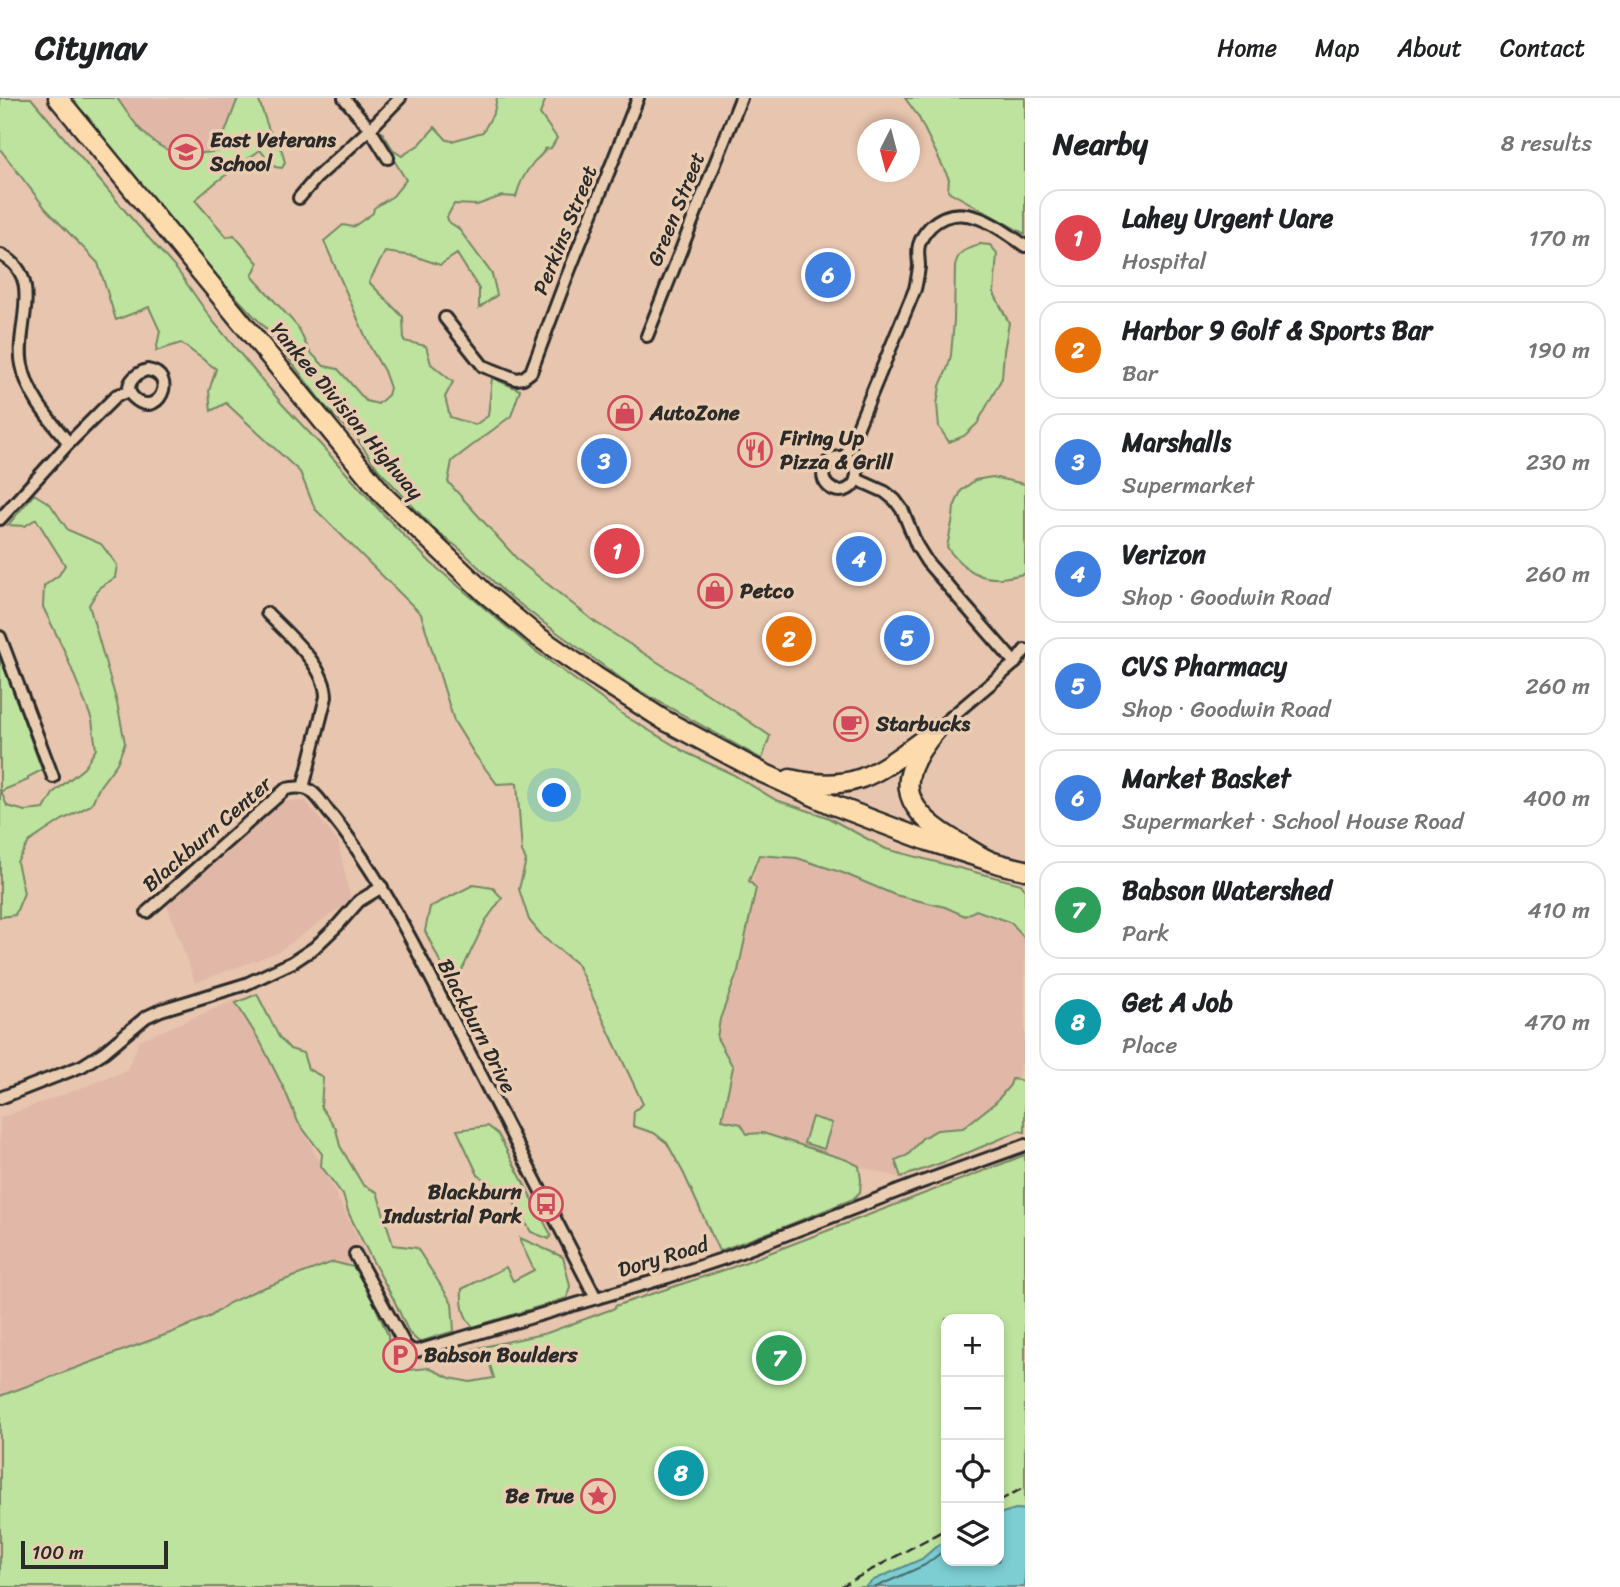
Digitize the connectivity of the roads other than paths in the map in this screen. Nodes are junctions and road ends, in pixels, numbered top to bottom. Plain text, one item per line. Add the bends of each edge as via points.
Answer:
1 (58, 98) edge
2 (344, 98) edge
3 (400, 98) edge
4 (638, 98) edge
5 (741, 98) edge
6 (370, 129) junction
7 (388, 158) dead end
8 (299, 198) dead end
9 (1, 243) edge
10 (1025, 246) edge
11 (1, 256) edge
12 (445, 318) dead end
13 (647, 336) dead end
14 (129, 392) dead end
15 (69, 443) junction
16 (845, 458) junction
17 (856, 479) junction
18 (0, 519) edge
19 (267, 613) dead end
20 (0, 637) edge
21 (1025, 650) edge
22 (1020, 661) edge
23 (937, 729) junction
24 (762, 773) junction
25 (53, 777) dead end
26 (303, 788) junction
27 (990, 861) junction
28 (1025, 870) edge
29 (382, 887) junction
30 (147, 912) dead end
31 (0, 1098) edge
32 (1025, 1145) edge
33 (355, 1254) dead end
34 (596, 1298) junction

1 - 24 highway, Yankee Division Highway via 386,497 485,593 595,676
2 - 6 street
3 - 6 street
4 - 12 street, Perkins Street via 531,372 516,379 483,366
5 - 13 street, Green Street
6 - 7 street
6 - 8 street
9 - 11 street
10 - 16 street via 969,214 943,218 927,231 920,243 915,289
11 - 15 street via 17,268 24,283 26,315 20,348 29,388
14 - 15 street via 117,395
15 - 18 street
16 - 17 street via 856,469
16 - 17 street via 834,458 825,465 824,482 838,491 849,488
17 - 22 street via 895,500 927,562
19 - 26 street, Blackburn Center via 306,654 326,688
20 - 25 street
21 - 22 street
22 - 23 street
23 - 24 highway via 863,779 823,784
23 - 27 highway via 910,772 908,787 914,806 932,826
24 - 27 highway, Yankee Division Highway via 831,804
26 - 29 street, Blackburn Drive via 312,792 345,833
26 - 30 street, Blackburn Center via 286,789
27 - 28 highway
29 - 31 street via 359,901 314,948 293,962 246,984 161,1010 82,1066
29 - 34 street, Blackburn Drive
32 - 34 street, Dory Road via 725,1258
33 - 34 street, Dory Road via 411,1350

